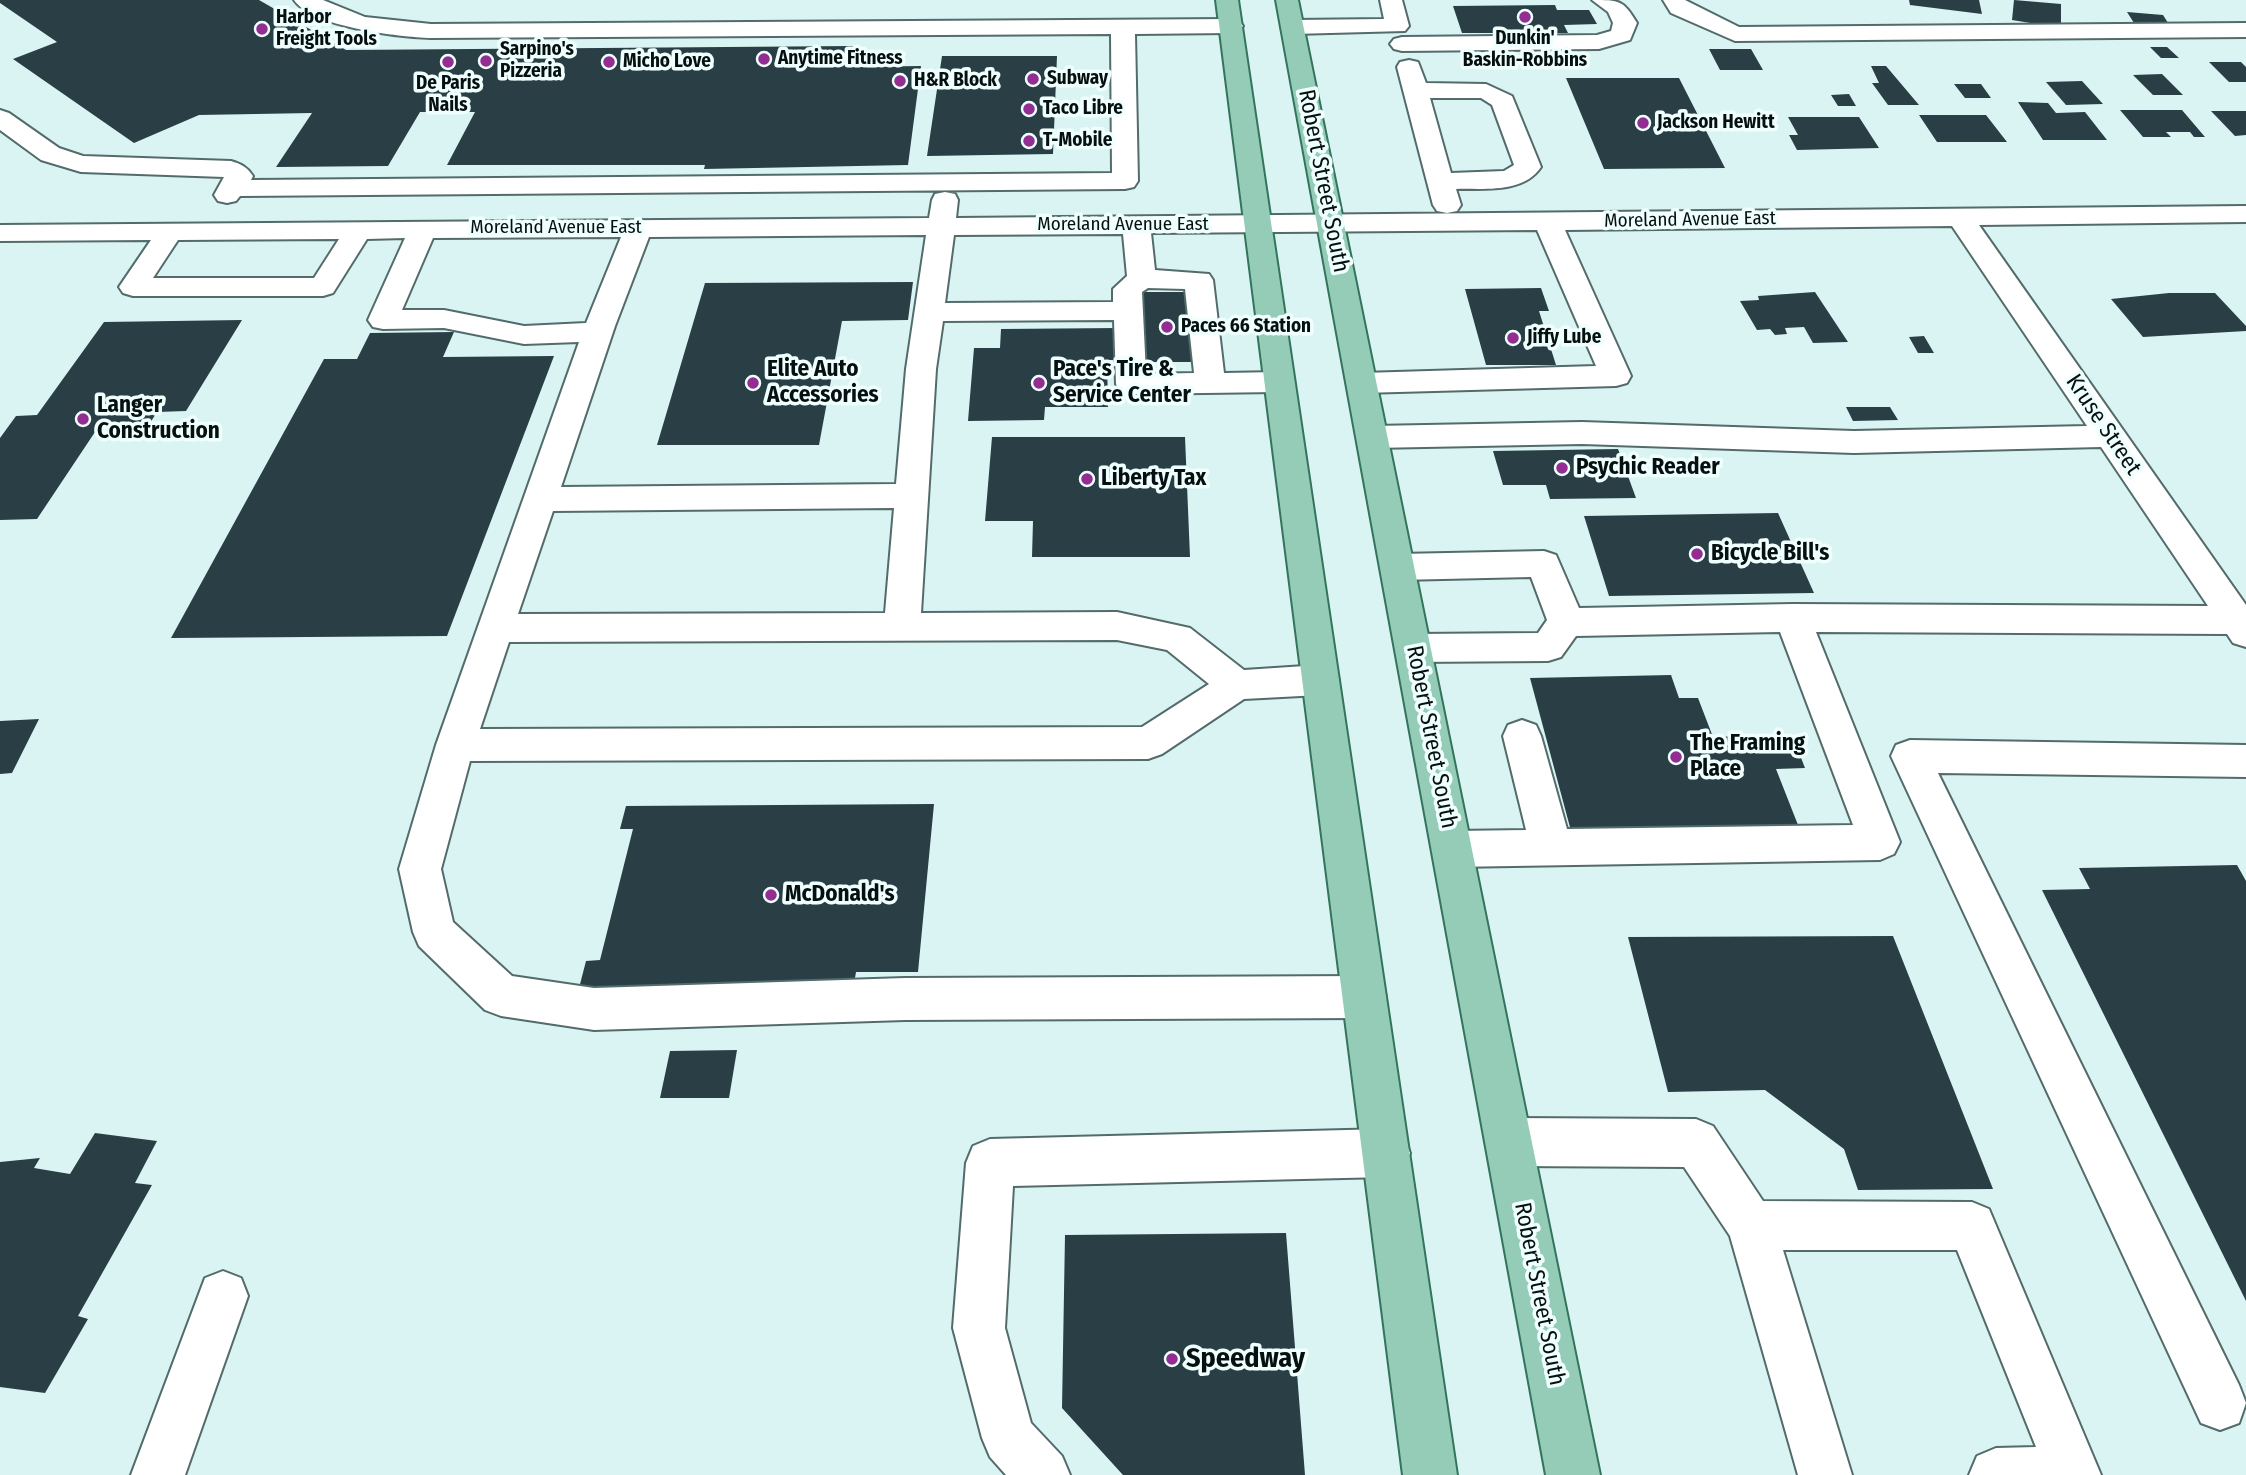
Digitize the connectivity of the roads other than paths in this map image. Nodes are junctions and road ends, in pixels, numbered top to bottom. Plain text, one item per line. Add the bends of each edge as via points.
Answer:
1 (305, 0) edge
2 (360, 0) edge
3 (1227, 0) edge
4 (1287, 0) edge
5 (1391, 0) edge
6 (1603, 0) edge
7 (1674, 0) edge
8 (346, 20) junction
9 (1231, 26) junction
10 (1123, 27) junction
11 (1293, 27) junction
12 (2246, 30) edge
13 (1399, 35) junction
14 (1415, 90) junction
15 (0, 118) edge
16 (1441, 181) junction
17 (947, 183) junction
18 (232, 188) junction
19 (2246, 214) edge
20 (1960, 216) junction
21 (1547, 221) junction
22 (1331, 223) junction
23 (1453, 223) junction
24 (1257, 224) junction
25 (1136, 225) junction
26 (942, 226) junction
27 (639, 228) junction
28 (423, 229) junction
29 (359, 230) junction
30 (202, 231) junction
31 (170, 232) junction
32 (4, 238) edge
33 (1142, 279) junction
34 (929, 312) junction
35 (1128, 312) junction
36 (598, 332) junction
37 (1278, 382) junction
38 (1210, 383) junction
39 (1362, 383) junction
40 (2110, 436) junction
41 (1373, 438) junction
42 (912, 496) junction
43 (540, 499) junction
44 (1399, 567) junction
45 (1793, 618) junction
46 (1566, 622) junction
47 (902, 626) junction
48 (2241, 627) edge
49 (495, 628) junction
50 (1414, 649) junction
51 (1320, 680) junction
52 (1237, 685) junction
53 (1522, 736) dead end
54 (455, 745) junction
55 (2246, 761) edge
56 (1551, 848) junction
57 (1453, 849) junction
58 (1364, 997) junction
59 (1510, 1142) junction
60 (1386, 1153) junction
61 (1751, 1225) junction
62 (223, 1296) dead end
63 (2221, 1405) dead end
64 (158, 1475) edge
65 (1043, 1475) edge
66 (1430, 1475) edge
67 (1573, 1475) edge
68 (1825, 1475) edge
69 (1996, 1475) edge
70 (2074, 1475) edge

1 - 8 street
2 - 8 street
3 - 9 main road
4 - 11 main road, Robert Street South
5 - 13 street
6 - 13 street via 1617,8 1625,23 1622,36 1599,42
7 - 12 street via 1679,8 1735,34
8 - 10 street via 398,31 452,33
9 - 10 street
9 - 24 main road
10 - 17 street via 1125,181
11 - 13 street
11 - 22 main road, Robert Street South
13 - 14 street
14 - 16 street
14 - 16 street via 1486,91 1503,101 1528,167 1510,179
15 - 18 street via 50,154 81,164 231,169 240,176
16 - 23 street
17 - 18 street
17 - 26 street
18 - 30 street
19 - 20 street, Moreland Avenue East
20 - 21 street, Moreland Avenue East
20 - 40 street, Kruse Street
21 - 23 street, Moreland Avenue East
21 - 39 street via 1616,376
22 - 23 street, Moreland Avenue East
22 - 24 street, Moreland Avenue East
22 - 39 main road, Robert Street South
24 - 25 street, Moreland Avenue East
24 - 37 main road
25 - 26 street, Moreland Avenue East
25 - 33 street
26 - 27 street, Moreland Avenue East
26 - 34 street
27 - 28 street, Moreland Avenue East
27 - 36 street
28 - 29 street, Moreland Avenue East
28 - 36 street via 383,320 444,319 523,335
29 - 30 street, Moreland Avenue East
29 - 31 street via 323,288 133,287
30 - 31 street, Moreland Avenue East
31 - 32 street, Moreland Avenue East
33 - 35 street via 1127,289
33 - 38 street via 1199,280
34 - 35 street
34 - 42 street
35 - 38 street via 1131,384
36 - 43 street
37 - 38 street
37 - 51 main road
39 - 41 main road, Robert Street South
40 - 41 street via 1854,442 1582,433
40 - 48 street, Kruse Street
41 - 44 main road, Robert Street South
42 - 43 street
42 - 47 street
43 - 49 street
44 - 46 street via 1544,564
44 - 50 main road, Robert Street South
45 - 46 street
45 - 48 street
45 - 56 street via 1880,842
46 - 50 street via 1548,648
47 - 49 street
47 - 52 street via 1117,626 1177,638
49 - 54 street
50 - 57 main road, Robert Street South
51 - 52 street
51 - 58 main road
52 - 54 street via 1148,743
53 - 56 street
54 - 58 street via 421,869 434,932 501,995 594,1009 905,999
55 - 63 street via 1910,756
56 - 57 street
57 - 59 main road, Robert Street South
58 - 60 main road
59 - 61 street via 1696,1143
59 - 67 main road, Robert Street South
60 - 65 street via 990,1163 979,1328 1009,1438
60 - 66 main road
61 - 68 street
61 - 70 street via 1972,1226
62 - 64 street
69 - 70 street

